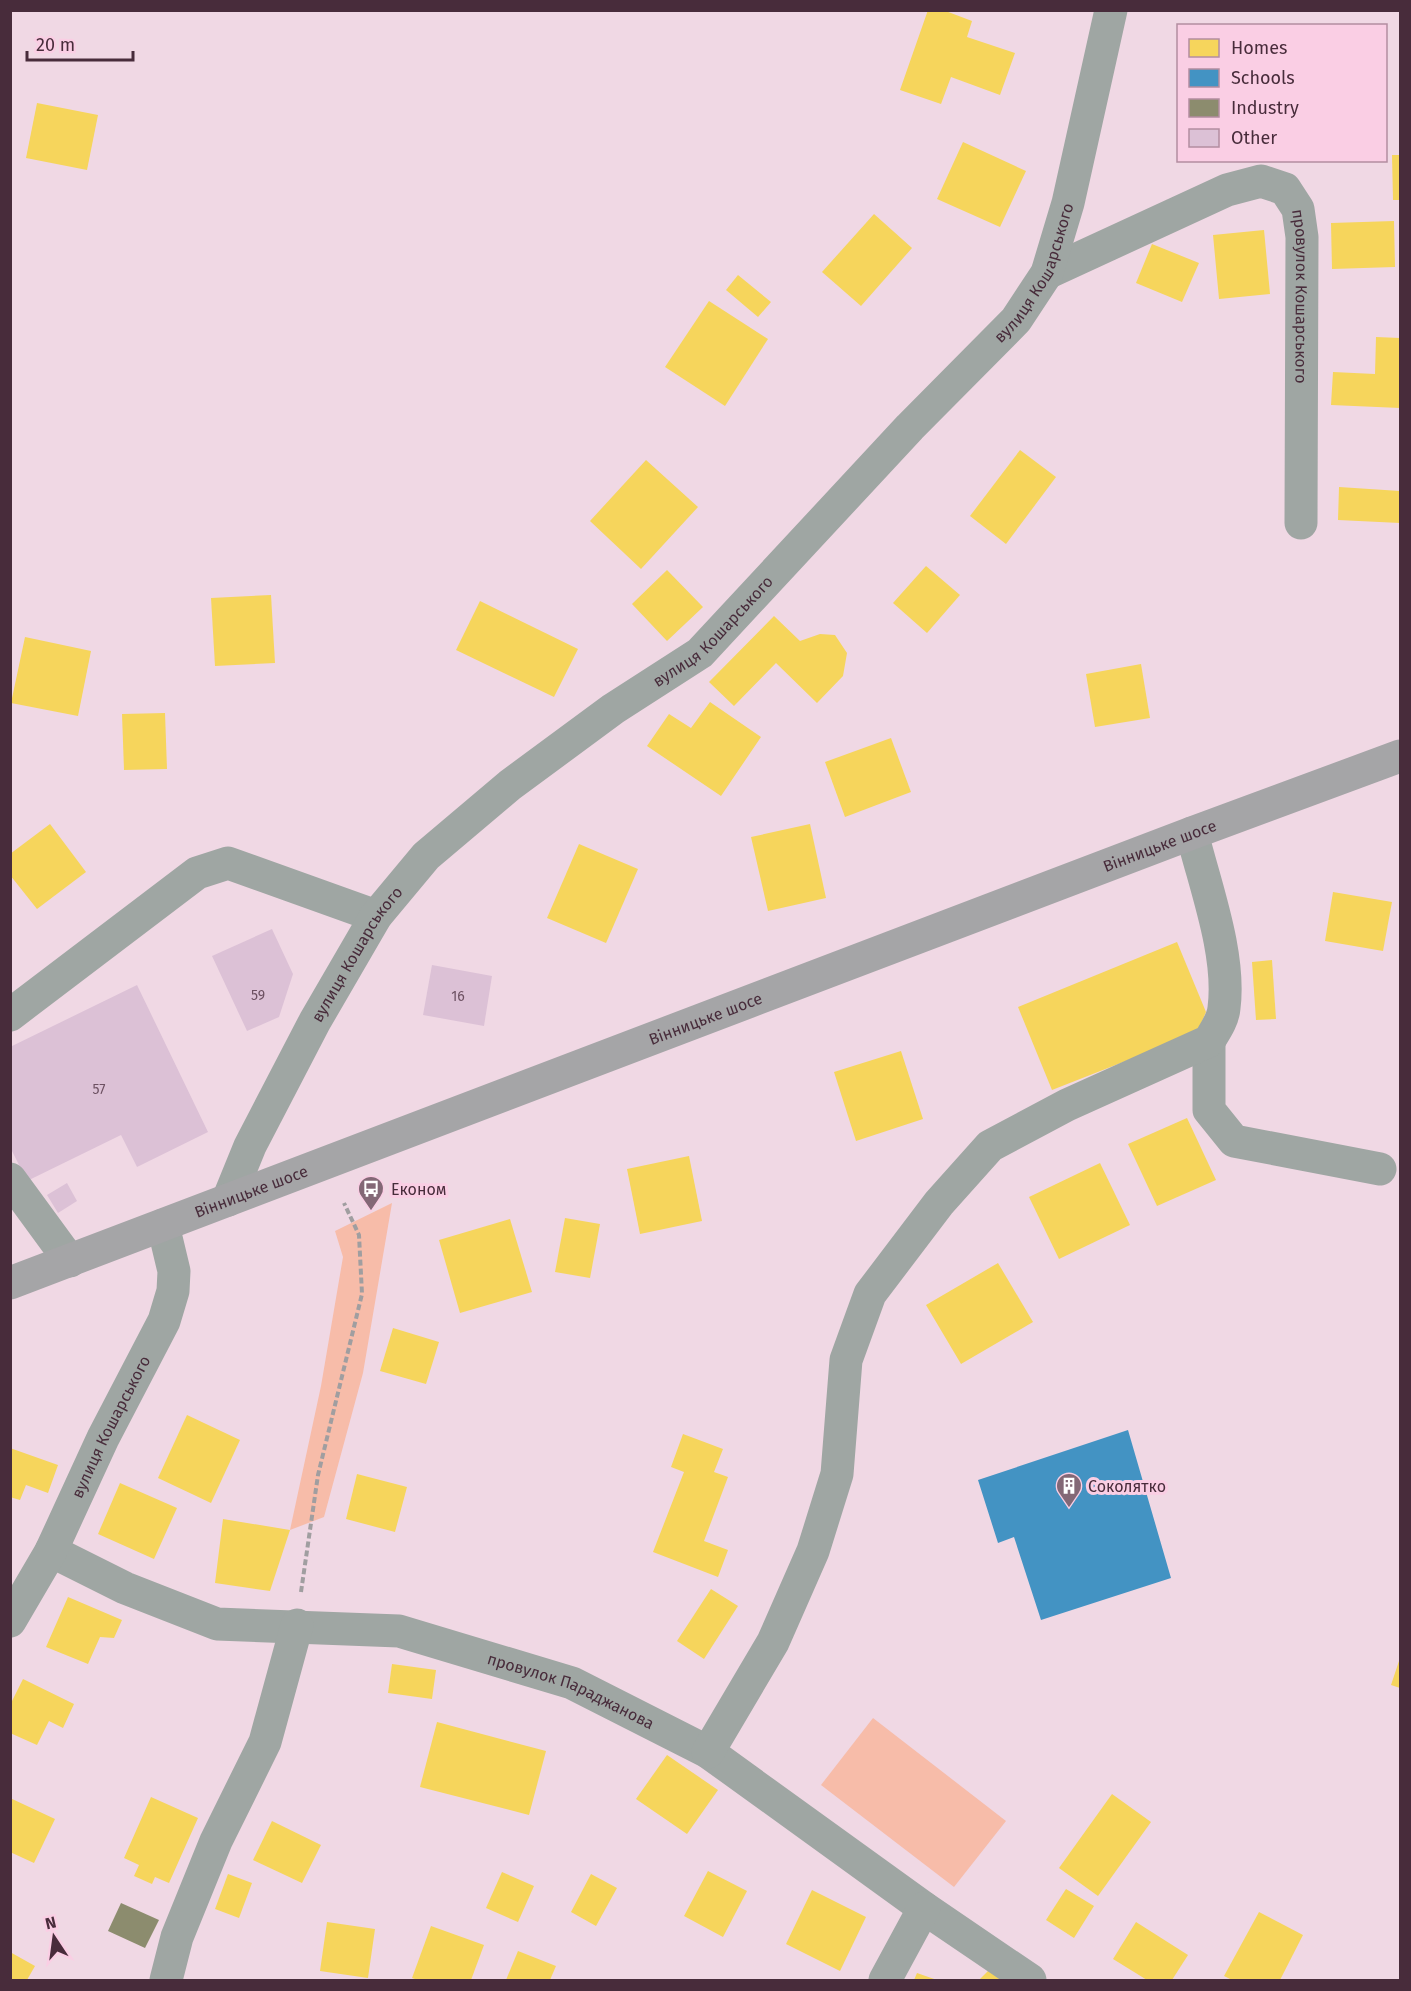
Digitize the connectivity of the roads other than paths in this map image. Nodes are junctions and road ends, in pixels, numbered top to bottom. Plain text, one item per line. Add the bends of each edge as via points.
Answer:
1 (1111, 10) edge
2 (1047, 273) junction
3 (1301, 523) dead end
4 (1401, 756) edge
5 (1192, 833) junction
6 (376, 916) junction
7 (10, 1015) edge
8 (1209, 1041) junction
9 (1380, 1168) dead end
10 (10, 1179) edge
11 (228, 1200) junction
12 (163, 1225) junction
13 (70, 1261) junction
14 (10, 1283) edge
15 (51, 1551) junction
16 (10, 1621) edge
17 (297, 1625) junction
18 (708, 1752) junction
19 (924, 1908) junction
20 (166, 1980) edge
21 (885, 1980) edge
22 (1030, 1980) edge

1 - 2 street, вулиця Кошарського via 1068,203
2 - 3 street, провулок Кошарського via 1227,190 1261,181 1285,189 1298,209 1302,237
2 - 6 street, вулиця Кошарського via 1016,320 700,653 510,785 426,856
4 - 5 main road, Вінницьке шосе
5 - 8 street via 1223,959 1224,1009
5 - 11 main road, Вінницьке шосе
6 - 7 street via 228,863 197,873
6 - 11 street, вулиця Кошарського via 315,1021 250,1146
8 - 9 street via 1209,1110 1234,1141
8 - 18 street via 1067,1105 990,1146 939,1203 870,1294 846,1360 837,1474 813,1551 773,1642
10 - 13 street
11 - 12 main road, Вінницьке шосе
12 - 13 main road, Вінницьке шосе
12 - 15 street, вулиця Кошарського via 174,1271 164,1322 103,1438
13 - 14 main road, Вінницьке шосе
15 - 16 street, вулиця Кошарського
15 - 17 street, провулок Параджанова via 124,1588 217,1624
17 - 18 street, провулок Параджанова via 399,1631 572,1683
17 - 20 street via 265,1742 216,1841 177,1937
18 - 19 street, провулок Параджанова
19 - 21 street
19 - 22 street, провулок Параджанова

